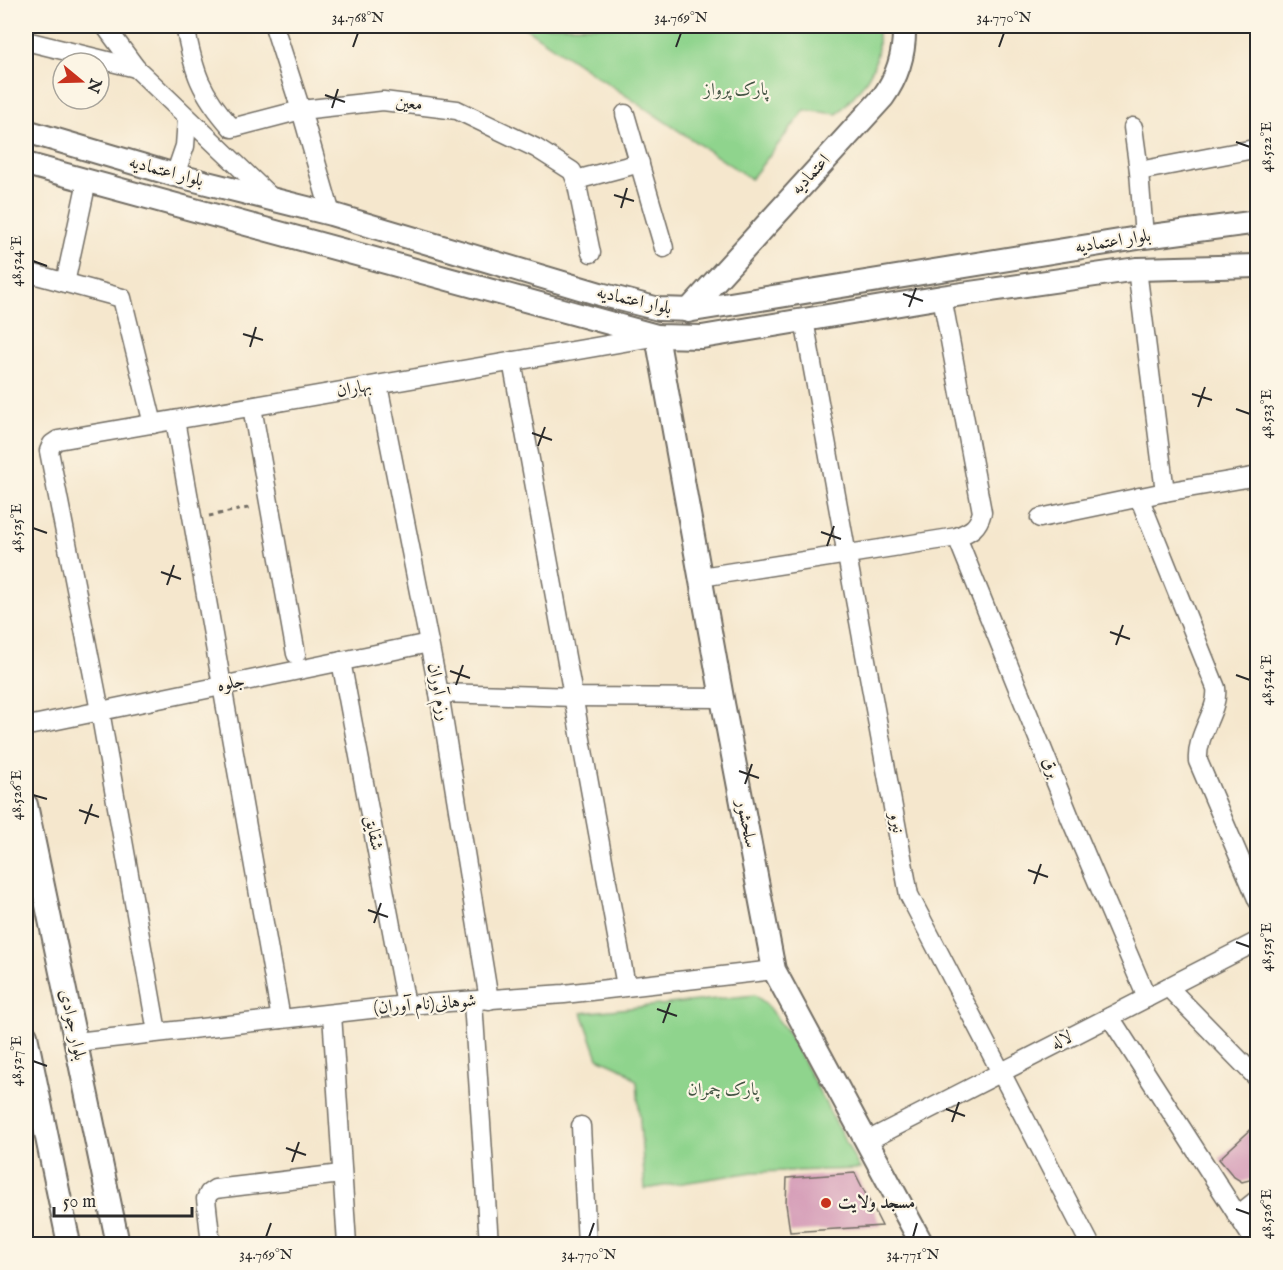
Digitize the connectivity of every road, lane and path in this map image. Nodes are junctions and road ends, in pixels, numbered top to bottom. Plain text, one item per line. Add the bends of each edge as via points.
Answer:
1 (105, 26) edge
2 (185, 26) edge
3 (274, 26) edge
4 (904, 26) edge
5 (26, 41) edge
6 (136, 68) junction
7 (301, 110) junction
8 (625, 114) dead end
9 (187, 119) junction
10 (1133, 127) dead end
11 (232, 129) junction
12 (26, 131) edge
13 (206, 135) junction
14 (1257, 146) edge
15 (640, 163) junction
16 (26, 164) edge
17 (26, 169) edge
18 (53, 171) junction
19 (1139, 171) junction
20 (175, 176) junction
21 (576, 180) junction
22 (87, 181) junction
23 (274, 200) junction
24 (331, 214) junction
25 (1257, 222) edge
26 (1144, 237) junction
27 (664, 248) dead end
28 (591, 253) dead end
29 (1257, 266) edge
30 (1137, 269) junction
31 (26, 272) edge
32 (65, 283) junction
33 (942, 297) junction
34 (688, 311) junction
35 (804, 320) junction
36 (657, 336) junction
37 (512, 361) junction
38 (378, 385) junction
39 (252, 407) junction
40 (175, 420) junction
41 (153, 424) junction
42 (1257, 476) edge
43 (1165, 492) junction
44 (1139, 497) junction
45 (269, 504) junction
46 (1040, 518) dead end
47 (193, 520) junction
48 (957, 537) junction
49 (847, 554) junction
50 (701, 577) junction
51 (429, 643) junction
52 (296, 654) dead end
53 (341, 661) junction
54 (222, 686) junction
55 (439, 693) junction
56 (575, 697) junction
57 (722, 698) junction
58 (100, 711) junction
59 (33, 725) dead end
60 (26, 805) edge
61 (1257, 901) edge
62 (1257, 941) edge
63 (774, 970) junction
64 (626, 986) junction
65 (1168, 987) junction
66 (1148, 998) junction
67 (481, 1001) junction
68 (406, 1005) junction
69 (332, 1014) junction
70 (1110, 1017) junction
71 (281, 1019) junction
72 (157, 1032) junction
73 (26, 1036) edge
74 (76, 1042) junction
75 (1002, 1072) junction
76 (1257, 1079) edge
77 (581, 1126) dead end
78 (867, 1141) junction
79 (341, 1174) junction
80 (1257, 1199) edge
81 (1237, 1216) junction
82 (69, 1245) edge
83 (118, 1245) edge
84 (211, 1245) edge
85 (347, 1245) edge
86 (489, 1245) edge
87 (587, 1245) edge
88 (922, 1245) edge
89 (1090, 1245) edge
90 (1256, 1245) edge

1 - 6 street
2 - 11 street via 199,81
3 - 7 street
4 - 34 street, اعتمادیه via 900,64 883,98
5 - 6 street
6 - 9 street
7 - 11 street, معین
7 - 21 street, معین via 383,101 457,110 536,148 572,171
7 - 24 street
8 - 15 street
9 - 13 street
9 - 20 street via 185,146
10 - 19 street
11 - 13 street, معین
12 - 20 street, بلوار اعتمادیه
13 - 23 street
14 - 19 street
15 - 21 street
15 - 27 street
16 - 18 street, بلوار اعتمادیه
17 - 18 street
18 - 22 street, بلوار اعتمادیه
19 - 26 street
20 - 23 street, بلوار اعتمادیه
21 - 28 street
22 - 32 street
22 - 36 street, بلوار اعتمادیه
23 - 24 street, بلوار اعتمادیه
24 - 34 street, بلوار اعتمادیه via 600,294 659,309
25 - 26 street, بلوار اعتمادیه
26 - 34 street, بلوار اعتمادیه
29 - 30 street, بلوار اعتمادیه
30 - 33 street, بلوار اعتمادیه
30 - 43 street
31 - 32 street
32 - 41 street via 122,298
33 - 35 street, بلوار اعتمادیه
33 - 48 street via 981,512 974,530
35 - 36 street, بلوار اعتمادیه via 702,337
35 - 49 street, نیرو
36 - 37 street, بهاران
36 - 50 street, سلحشور
37 - 38 street, بهاران
37 - 56 street
38 - 39 street, بهاران
38 - 51 street, رزم آوران
39 - 40 street, بهاران
39 - 45 street
40 - 41 street, بهاران
40 - 47 street
41 - 58 street, بهاران via 58,440 49,451
42 - 43 street
43 - 44 street
44 - 46 street
44 - 61 street via 1216,688 1215,702 1198,748 1198,765
45 - 47 path
45 - 52 street
47 - 54 street
48 - 49 street
48 - 66 street, برق via 1071,820
49 - 50 street
49 - 75 street, نیرو via 909,895
50 - 57 street, سلحشور
51 - 53 street, جلوه
51 - 55 street, رزم آوران
53 - 54 street, جلوه
53 - 68 street, شقایق
54 - 58 street, جلوه
54 - 71 street
55 - 56 street
55 - 67 street, رزم آوران
56 - 57 street
56 - 64 street
57 - 63 street, سلحشور
58 - 59 street, جلوه
58 - 72 street
60 - 74 street, بلوار جوادی
62 - 65 street, لاله
63 - 64 street, شوهانی(نام آوران)
63 - 78 street, سلحشور
64 - 67 street, شوهانی(نام آوران)
65 - 66 street, لاله
65 - 76 street
66 - 70 street, لاله
67 - 68 street, شوهانی(نام آوران)
67 - 86 street, رزم آوران
68 - 69 street, شوهانی(نام آوران)
69 - 71 street, شوهانی(نام آوران)
69 - 79 street
70 - 75 street, لاله
70 - 81 street
71 - 72 street, شوهانی(نام آوران)
72 - 74 street, شوهانی(نام آوران)
73 - 82 street
74 - 83 street, بلوار جوادی
75 - 78 street, لاله
75 - 89 street, نیرو
77 - 87 street
78 - 88 street, سلحشور
79 - 84 street via 215,1189 206,1199
79 - 85 street
80 - 81 street
81 - 90 street

